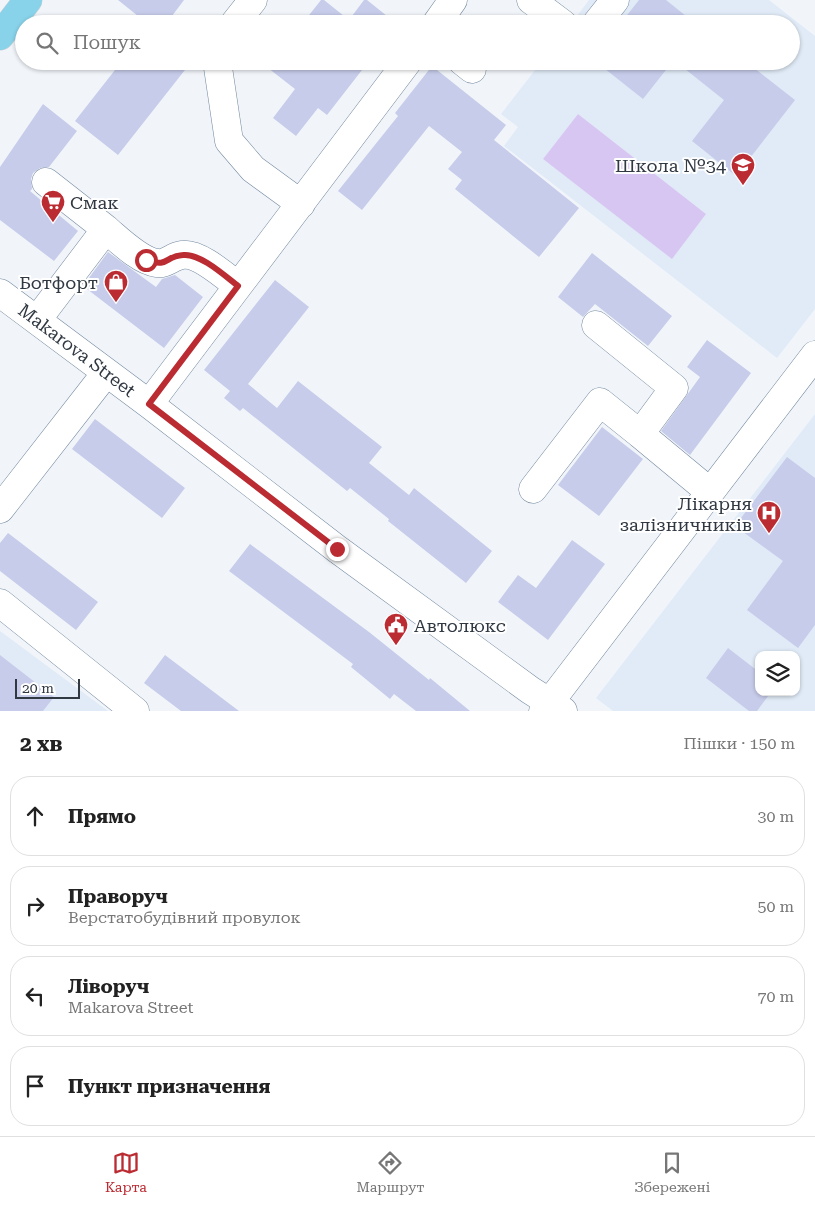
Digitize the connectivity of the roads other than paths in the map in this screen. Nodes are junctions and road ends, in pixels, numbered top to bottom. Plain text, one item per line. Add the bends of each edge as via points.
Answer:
1 (28, 0) edge
2 (253, 0) edge
3 (453, 0) edge
4 (531, 0) edge
5 (615, 0) edge
6 (16, 15) edge
7 (241, 15) edge
8 (442, 15) edge
9 (551, 15) edge
10 (603, 15) edge
11 (15, 17) edge
12 (0, 36) edge
13 (218, 70) edge
14 (401, 70) edge
15 (46, 182) dead end
16 (301, 204) junction
17 (106, 229) junction
18 (238, 286) junction
19 (0, 293) edge
20 (37, 320) junction
21 (596, 325) dead end
22 (815, 355) edge
23 (106, 373) junction
24 (149, 404) junction
25 (640, 434) junction
26 (533, 489) dead end
27 (710, 492) junction
28 (0, 509) edge
29 (0, 603) edge
30 (552, 708) edge
31 (135, 711) edge

1 - 6 main road
2 - 7 street
3 - 8 street
4 - 9 street
5 - 10 street
11 - 12 main road
13 - 16 street via 229,140 253,169
14 - 16 street
15 - 17 street
16 - 18 street
17 - 18 street via 146,260 158,264 183,254 195,256
17 - 20 street
18 - 24 street
19 - 20 street, Makarova Street
20 - 23 street, Makarova Street
21 - 25 street via 674,388
22 - 27 street
23 - 24 street, Makarova Street
23 - 28 street
24 - 30 street, Makarova Street via 337,549
25 - 26 street via 600,402
25 - 27 street
27 - 30 street
29 - 31 street

